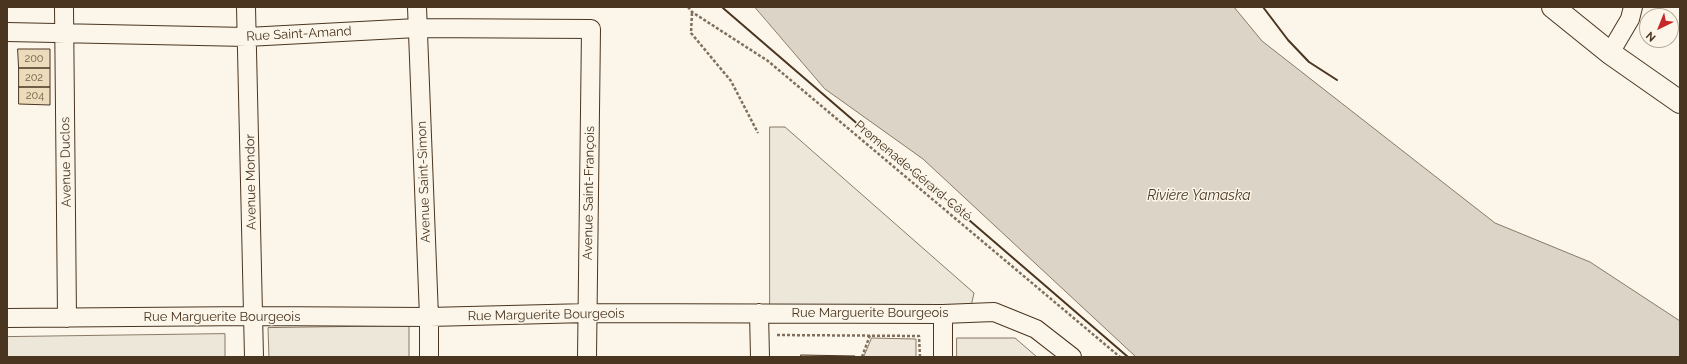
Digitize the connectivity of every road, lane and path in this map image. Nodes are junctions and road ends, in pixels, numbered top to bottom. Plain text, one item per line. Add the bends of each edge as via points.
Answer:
1 (64, 7) edge
2 (246, 7) edge
3 (417, 7) edge
4 (688, 7) edge
5 (1553, 7) edge
6 (1633, 7) edge
7 (692, 12) junction
8 (417, 28) junction
9 (591, 29) joint
10 (7, 32) edge
11 (64, 33) junction
12 (247, 37) junction
13 (1610, 53) junction
14 (1680, 102) edge
15 (758, 134) dead end
16 (588, 313) junction
17 (759, 313) junction
18 (943, 314) junction
19 (254, 316) junction
20 (430, 317) junction
21 (7, 318) edge
22 (67, 318) junction
23 (760, 335) junction
24 (870, 335) junction
25 (254, 357) edge
26 (428, 357) edge
27 (588, 357) edge
28 (760, 357) edge
29 (862, 357) edge
30 (920, 357) edge
31 (943, 357) edge
32 (1072, 357) edge
33 (1120, 357) edge

1 - 11 street, Avenue Duclos
2 - 12 street, Avenue Mondor
3 - 8 street, Avenue Saint-Simon
4 - 7 path, Promenade Gérard-Côté
5 - 13 street
6 - 13 street via 1630,19
7 - 15 path via 691,33 731,81
7 - 33 path, Promenade Gérard-Côté via 768,62
8 - 9 street, Rue Saint-Amand
8 - 12 street, Rue Saint-Amand
8 - 20 street, Avenue Saint-Simon
9 - 16 street, Avenue Saint-François
10 - 11 street, Rue Saint-Amand
11 - 12 street, Rue Saint-Amand
11 - 22 street, Avenue Duclos
12 - 19 street, Avenue Mondor
13 - 14 street
16 - 17 street, Rue Marguerite Bourgeois
16 - 20 street, Rue Marguerite Bourgeois
16 - 27 street, Avenue Saint-François
17 - 18 street, Rue Marguerite Bourgeois
17 - 23 street
18 - 31 street
18 - 32 street, Rue Marguerite Bourgeois via 994,312 1036,329
19 - 20 street, Rue Marguerite Bourgeois
19 - 22 street, Rue Marguerite Bourgeois
19 - 25 street, Avenue Mondor
20 - 26 street, Avenue Saint-Simon
21 - 22 street, Rue Marguerite Bourgeois
23 - 24 path
23 - 28 street
24 - 29 path
24 - 30 path via 919,336

